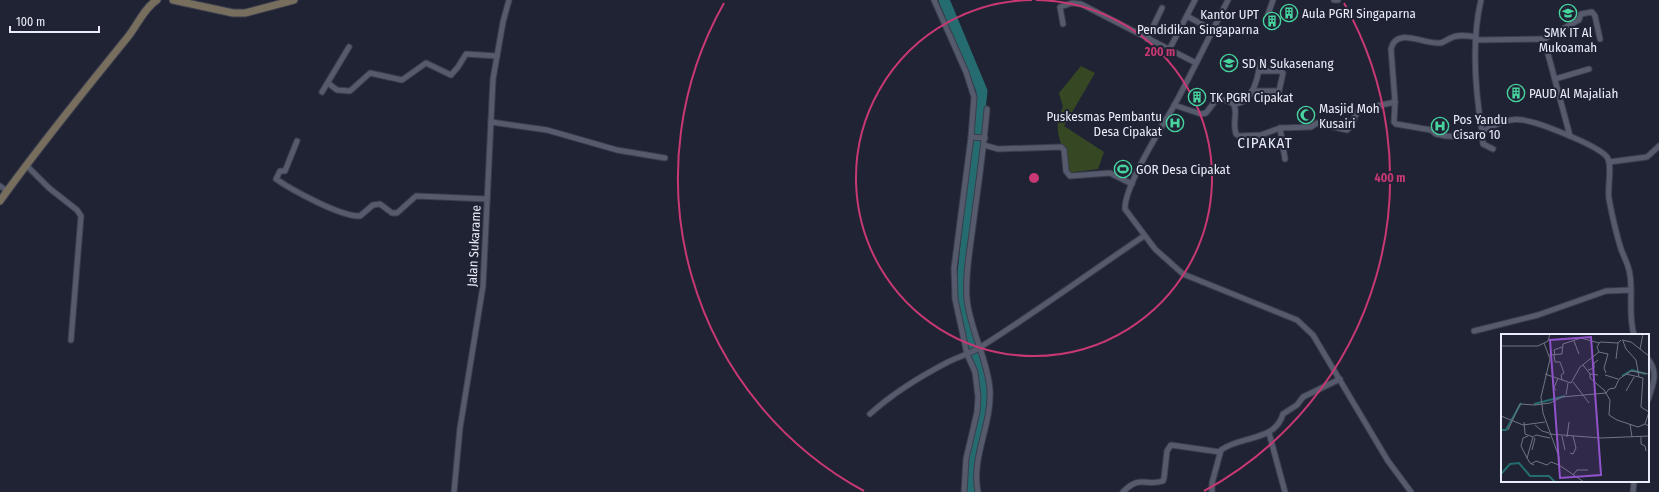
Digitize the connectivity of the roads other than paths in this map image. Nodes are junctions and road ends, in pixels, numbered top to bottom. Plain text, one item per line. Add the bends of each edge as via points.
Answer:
1 (156, 0) edge
2 (173, 0) edge
3 (294, 0) edge
4 (509, 0) edge
5 (934, 0) edge
6 (1195, 0) edge
7 (1228, 0) edge
8 (1273, 0) edge
9 (1334, 0) edge
10 (1338, 0) edge
11 (1481, 0) edge
12 (1162, 8) dead end
13 (1268, 14) dead end
14 (1187, 16) junction
15 (1063, 24) dead end
16 (1212, 30) junction
17 (1476, 38) junction
18 (1148, 39) junction
19 (1544, 39) junction
20 (1600, 39) dead end
21 (349, 47) dead end
22 (1169, 50) junction
23 (497, 56) junction
24 (1261, 60) dead end
25 (1196, 63) junction
26 (1589, 69) dead end
27 (1259, 71) junction
28 (1555, 79) junction
29 (328, 83) junction
30 (1252, 91) junction
31 (322, 92) dead end
32 (1395, 102) junction
33 (1234, 104) junction
34 (1174, 105) junction
35 (987, 108) dead end
36 (491, 122) junction
37 (1280, 128) junction
38 (1482, 132) junction
39 (1570, 136) junction
40 (973, 137) junction
41 (984, 138) junction
42 (297, 141) dead end
43 (984, 145) junction
44 (1659, 146) edge
45 (1493, 149) dead end
46 (665, 158) dead end
47 (1285, 159) dead end
48 (1609, 162) junction
49 (27, 166) junction
50 (1132, 184) junction
51 (0, 186) edge
52 (7, 192) junction
53 (487, 199) junction
54 (0, 201) edge
55 (1144, 236) junction
56 (1631, 290) junction
57 (1474, 331) dead end
58 (1634, 334) edge
59 (71, 340) dead end
60 (978, 348) junction
61 (968, 354) junction
62 (1649, 360) edge
63 (1340, 379) junction
64 (1649, 397) edge
65 (870, 414) dead end
66 (1269, 433) junction
67 (1220, 452) junction
68 (1634, 482) edge
69 (454, 492) edge
70 (964, 492) edge
71 (978, 492) edge
72 (1123, 492) edge
73 (1212, 492) edge
74 (1285, 492) edge
75 (1411, 492) edge
76 (1633, 492) edge

1 - 49 street
2 - 3 street via 233,13 252,11
4 - 23 street, Jalan Sukarame
5 - 40 street via 973,87
6 - 14 street
7 - 16 street
8 - 13 street
9 - 10 street
11 - 17 street
12 - 18 street
14 - 16 street
14 - 22 street
15 - 18 street via 1060,7 1072,3 1081,4
16 - 25 street
17 - 19 street
17 - 32 street via 1452,37 1440,44 1409,38 1396,39 1392,42
17 - 38 street via 1476,82
18 - 22 street
19 - 20 street via 1579,20 1581,14 1592,12
19 - 28 street
21 - 29 street
22 - 25 street
23 - 29 street via 467,54 451,75 426,63 402,80 370,73 350,92 337,90
23 - 36 street, Jalan Sukarame
24 - 27 street
25 - 34 street
26 - 28 street
27 - 30 street
27 - 30 street via 1283,73 1279,91
28 - 39 street
29 - 31 street
30 - 33 street via 1245,100
32 - 37 street via 1359,110 1347,130 1317,123 1310,127
32 - 38 street via 1396,124 1429,129 1446,136 1475,137
33 - 34 street via 1228,100 1216,100 1206,113 1201,114
33 - 37 street via 1235,130 1239,136 1261,136
34 - 50 street
35 - 41 street
36 - 46 street via 547,130 617,150
36 - 53 street, Jalan Sukarame
37 - 47 street
38 - 39 street via 1506,120 1517,118
38 - 45 street via 1483,144
39 - 48 street via 1606,155
40 - 41 street
40 - 61 street via 954,268 955,299
41 - 43 street
42 - 53 street via 285,171 280,171 276,179 322,204 349,214 360,216 373,205 380,204 392,213 397,213 416,196
43 - 50 street via 998,149 1061,147 1064,150 1066,171 1070,176 1110,173
43 - 60 street via 967,271 970,320
44 - 48 street via 1647,157
48 - 56 street via 1609,197 1621,248 1630,273
49 - 52 street
49 - 59 street via 81,216
50 - 55 street via 1125,200 1125,209
51 - 52 street
52 - 54 street
53 - 69 street, Jalan Sukarame via 483,286 460,428
55 - 60 street
55 - 63 street via 1183,274 1297,320 1313,335
56 - 57 street via 1606,291 1538,315
56 - 58 street via 1630,308
60 - 61 street
60 - 71 street via 990,391 990,403 978,457
61 - 65 street via 948,362 908,386
61 - 70 street via 978,397 966,459
62 - 64 street via 1655,367 1656,375
63 - 66 street via 1303,397 1297,405 1283,413 1281,420
63 - 75 street via 1388,461
66 - 67 street via 1227,446
66 - 74 street
67 - 72 street via 1171,445 1167,451 1162,481 1138,481 1129,485
67 - 73 street
68 - 76 street

